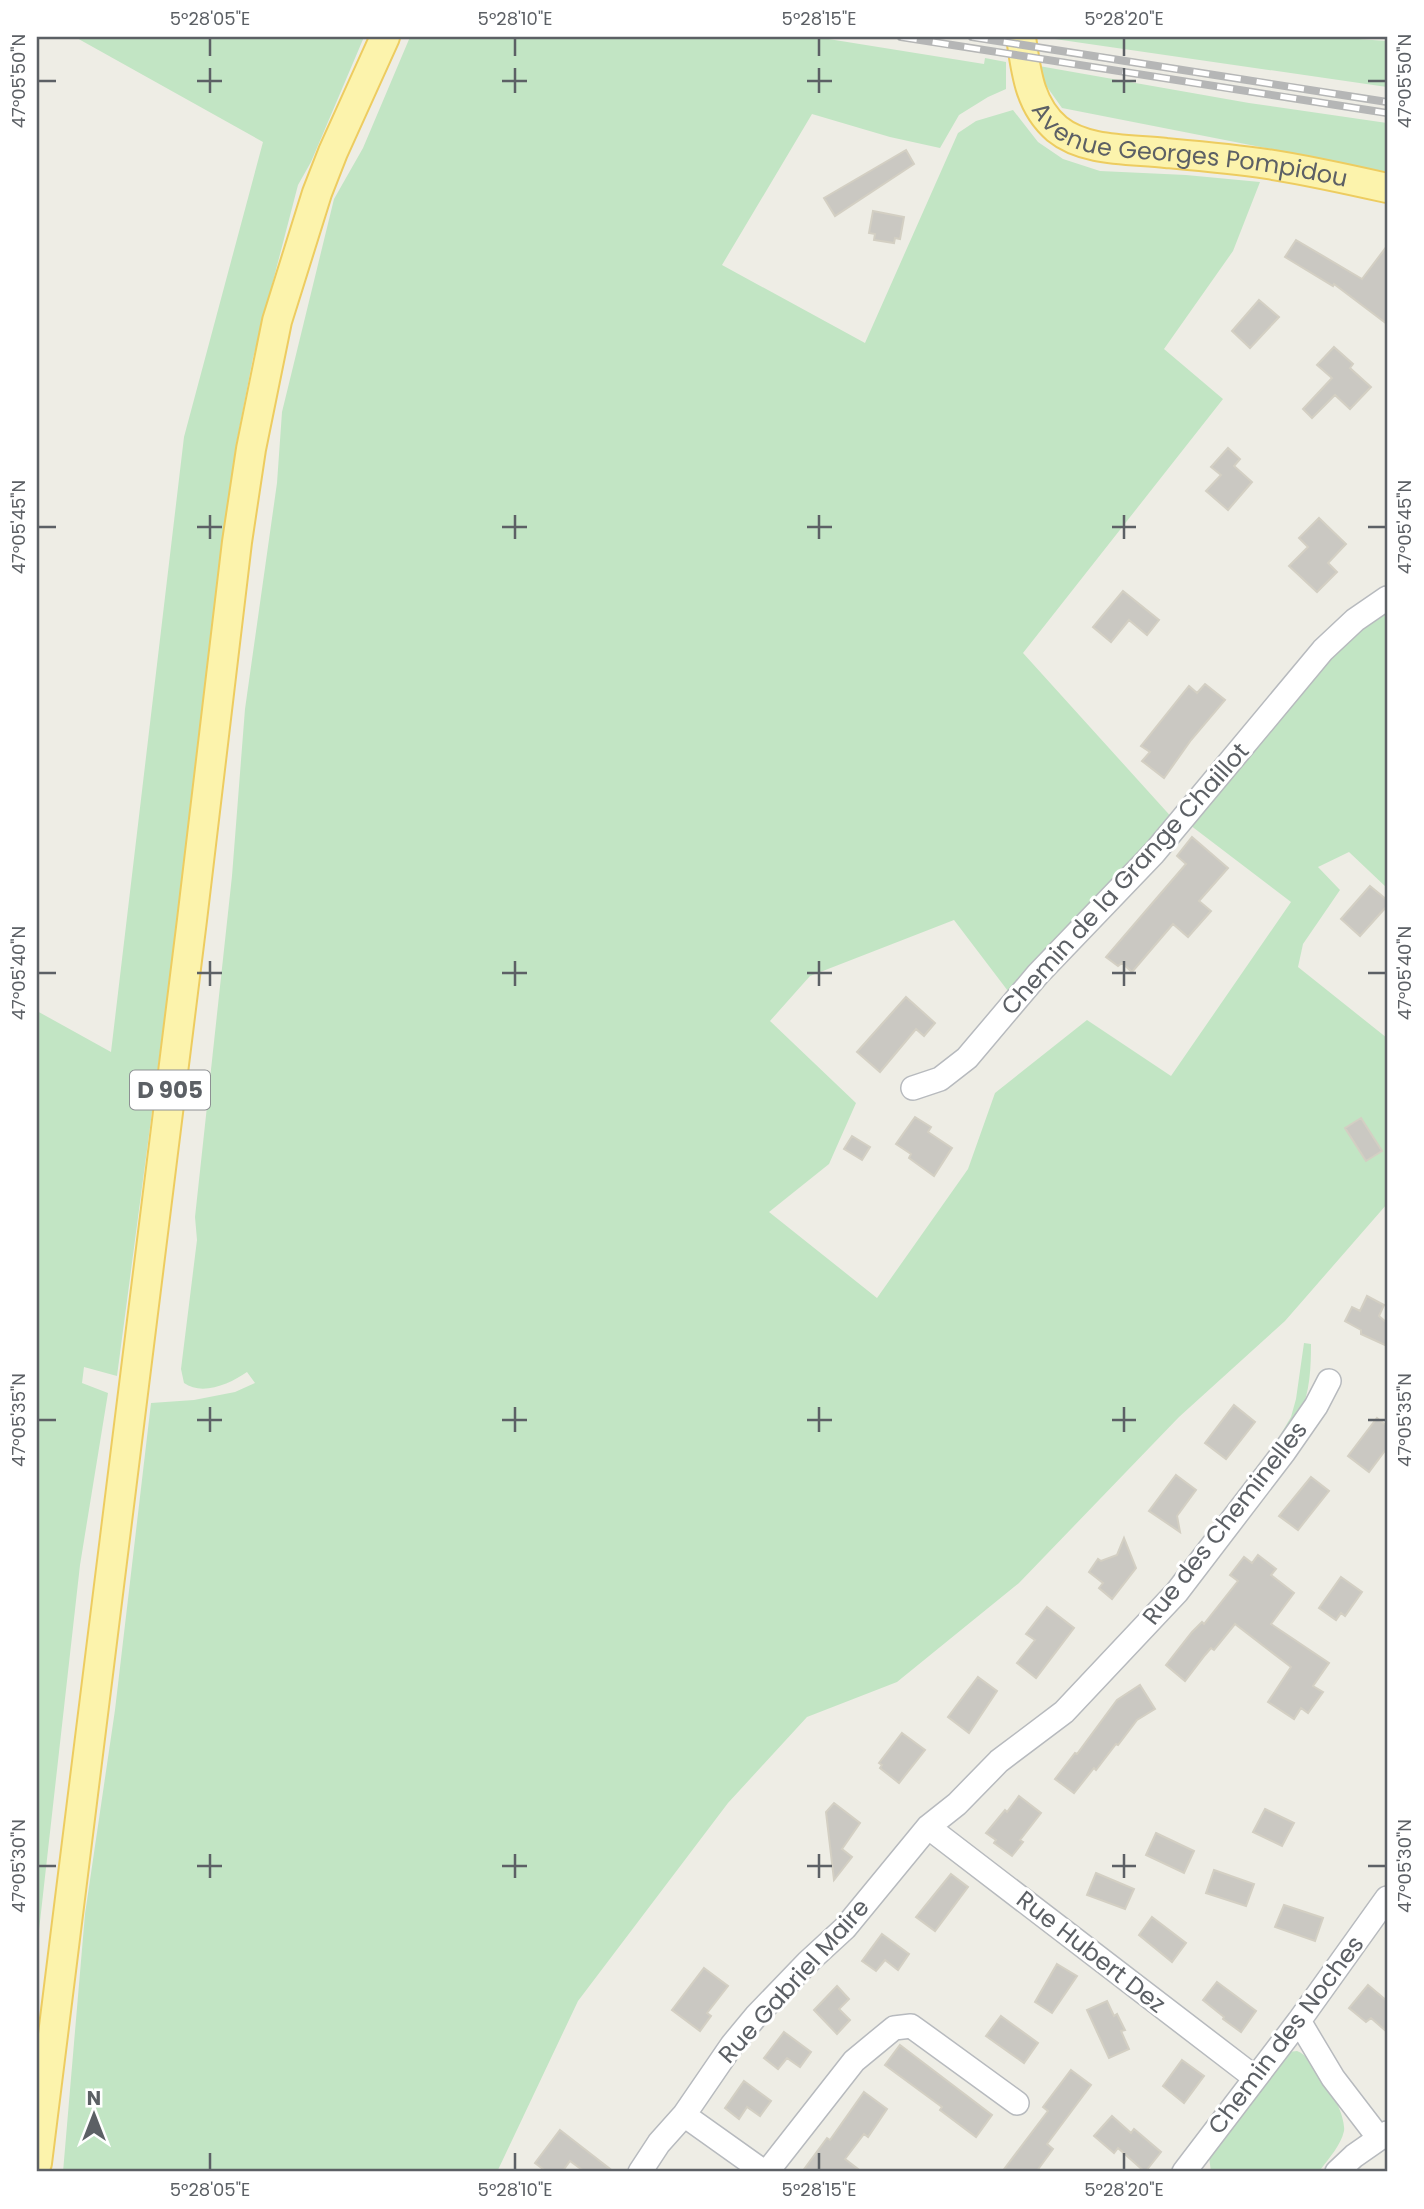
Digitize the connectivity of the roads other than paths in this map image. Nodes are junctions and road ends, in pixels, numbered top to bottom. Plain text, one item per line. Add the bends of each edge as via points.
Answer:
1 (385, 37) edge
2 (1021, 37) edge
3 (1387, 188) edge
4 (1387, 598) edge
5 (914, 1088) dead end
6 (1329, 1381) dead end
7 (928, 1827) junction
8 (1387, 1898) edge
9 (1299, 2021) junction
10 (1254, 2077) junction
11 (1017, 2103) dead end
12 (684, 2115) junction
13 (1383, 2136) edge
14 (37, 2163) edge
15 (640, 2172) edge
16 (766, 2172) edge
17 (1184, 2172) edge
18 (1337, 2172) edge

1 - 14 main road, D 905 via 317,193 277,321 251,449
2 - 3 main road, Avenue Georges Pompidou via 1033,98 1060,131 1089,144 1270,165
4 - 5 street, Chemin de la Grange Chaillot via 1323,650 1154,853 1038,974 967,1058 940,1079
6 - 7 street, Rue des Cheminelles via 1298,1432 1177,1591 1063,1712 999,1760
7 - 10 street, Rue Hubert Dez
7 - 12 street, Rue Gabriel Maire via 845,1928 756,2016
8 - 9 street, Chemin des Noches
9 - 10 street, Chemin des Noches
9 - 13 street via 1334,2078
10 - 17 street, Chemin des Noches
11 - 16 street via 911,2026 894,2028 854,2061
12 - 15 street, Rue Gabriel Maire
12 - 16 street
13 - 18 street

